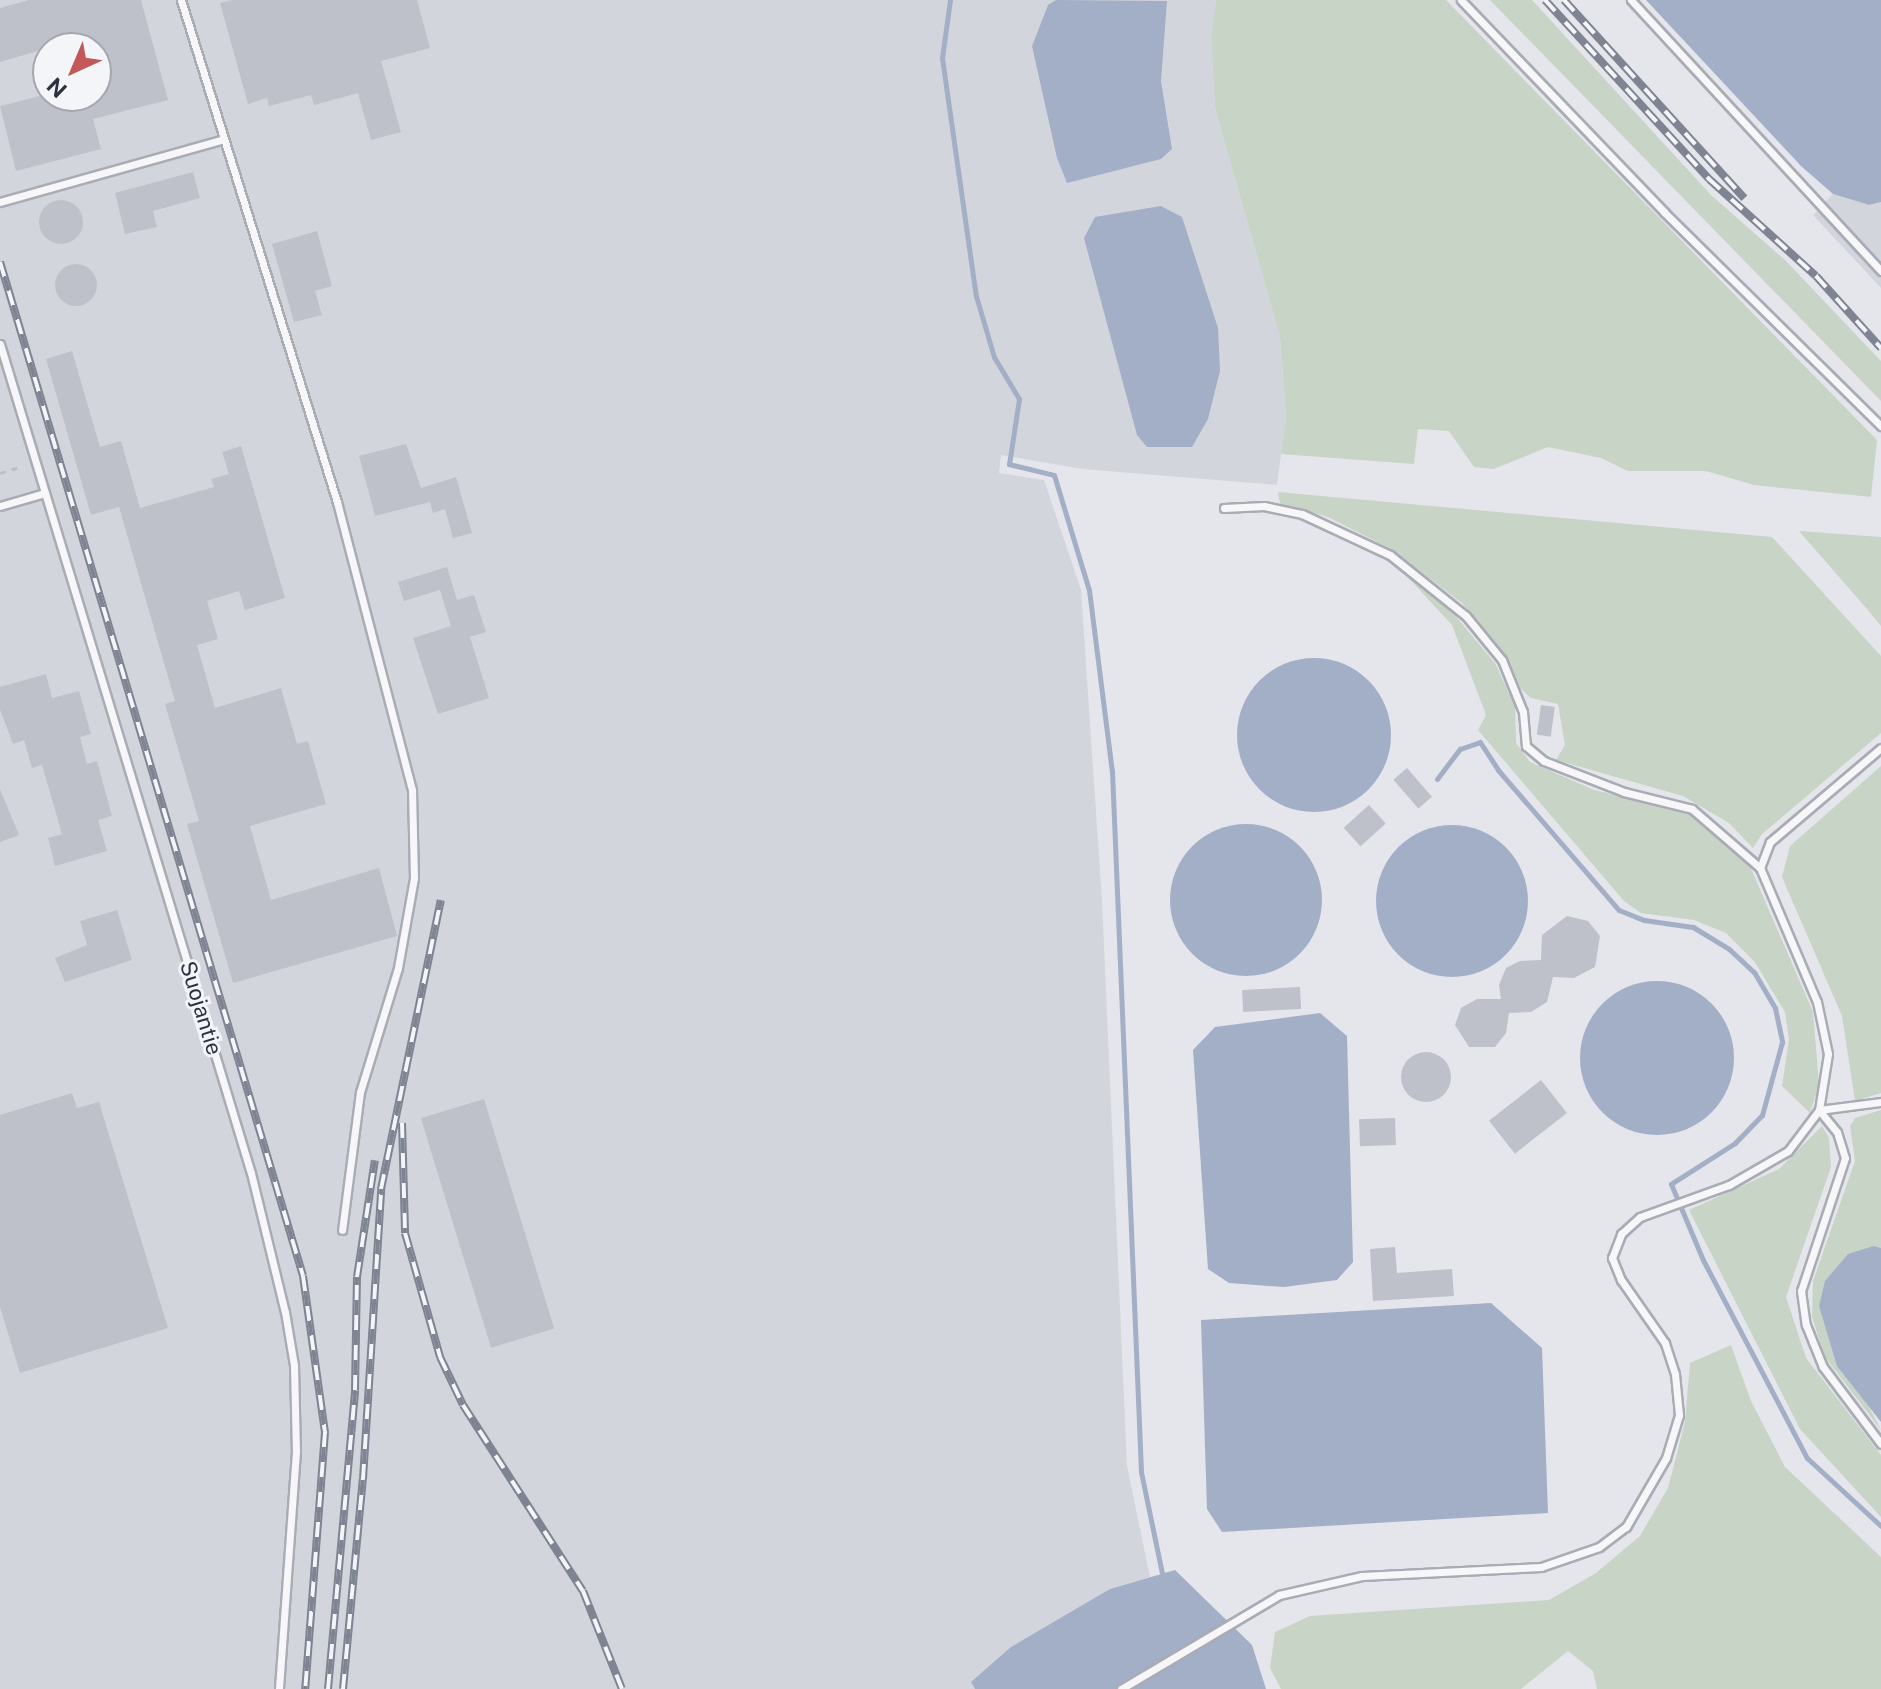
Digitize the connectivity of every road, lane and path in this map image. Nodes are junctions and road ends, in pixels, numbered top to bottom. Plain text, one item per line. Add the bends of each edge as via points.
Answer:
1 (181, 0) edge
2 (1461, 0) edge
3 (1631, 0) edge
4 (221, 140) junction
5 (0, 202) edge
6 (1881, 271) edge
7 (0, 344) edge
8 (1881, 426) edge
9 (36, 462) junction
10 (0, 473) edge
11 (45, 493) junction
12 (0, 506) edge
13 (1224, 508) dead end
14 (1881, 748) edge
15 (1760, 868) junction
16 (1881, 1102) edge
17 (1819, 1110) junction
18 (342, 1230) dead end
19 (1881, 1444) edge
20 (279, 1689) edge
21 (1121, 1689) edge

1 - 4 lane
2 - 8 lane via 1664,212
3 - 6 lane
4 - 5 lane
4 - 18 lane via 337,502 412,790 414,878 398,968 360,1092
7 - 9 lane, Suojantie
9 - 10 path
9 - 11 lane, Suojantie
11 - 12 lane
11 - 20 lane, Suojantie via 251,1173 285,1312 294,1365 296,1451
13 - 15 lane via 1264,506 1302,514 1390,555 1466,616 1502,660 1523,712 1526,746 1544,761 1624,792 1692,809
14 - 15 lane via 1770,842
15 - 17 lane via 1817,1002 1828,1054
16 - 17 lane
17 - 19 lane via 1837,1132 1845,1158 1801,1291 1806,1325 1823,1367
17 - 21 lane via 1788,1151 1729,1185 1667,1204 1621,1234 1612,1258 1621,1280 1665,1343 1679,1415 1666,1458 1626,1527 1599,1547 1541,1567 1362,1576 1279,1595

